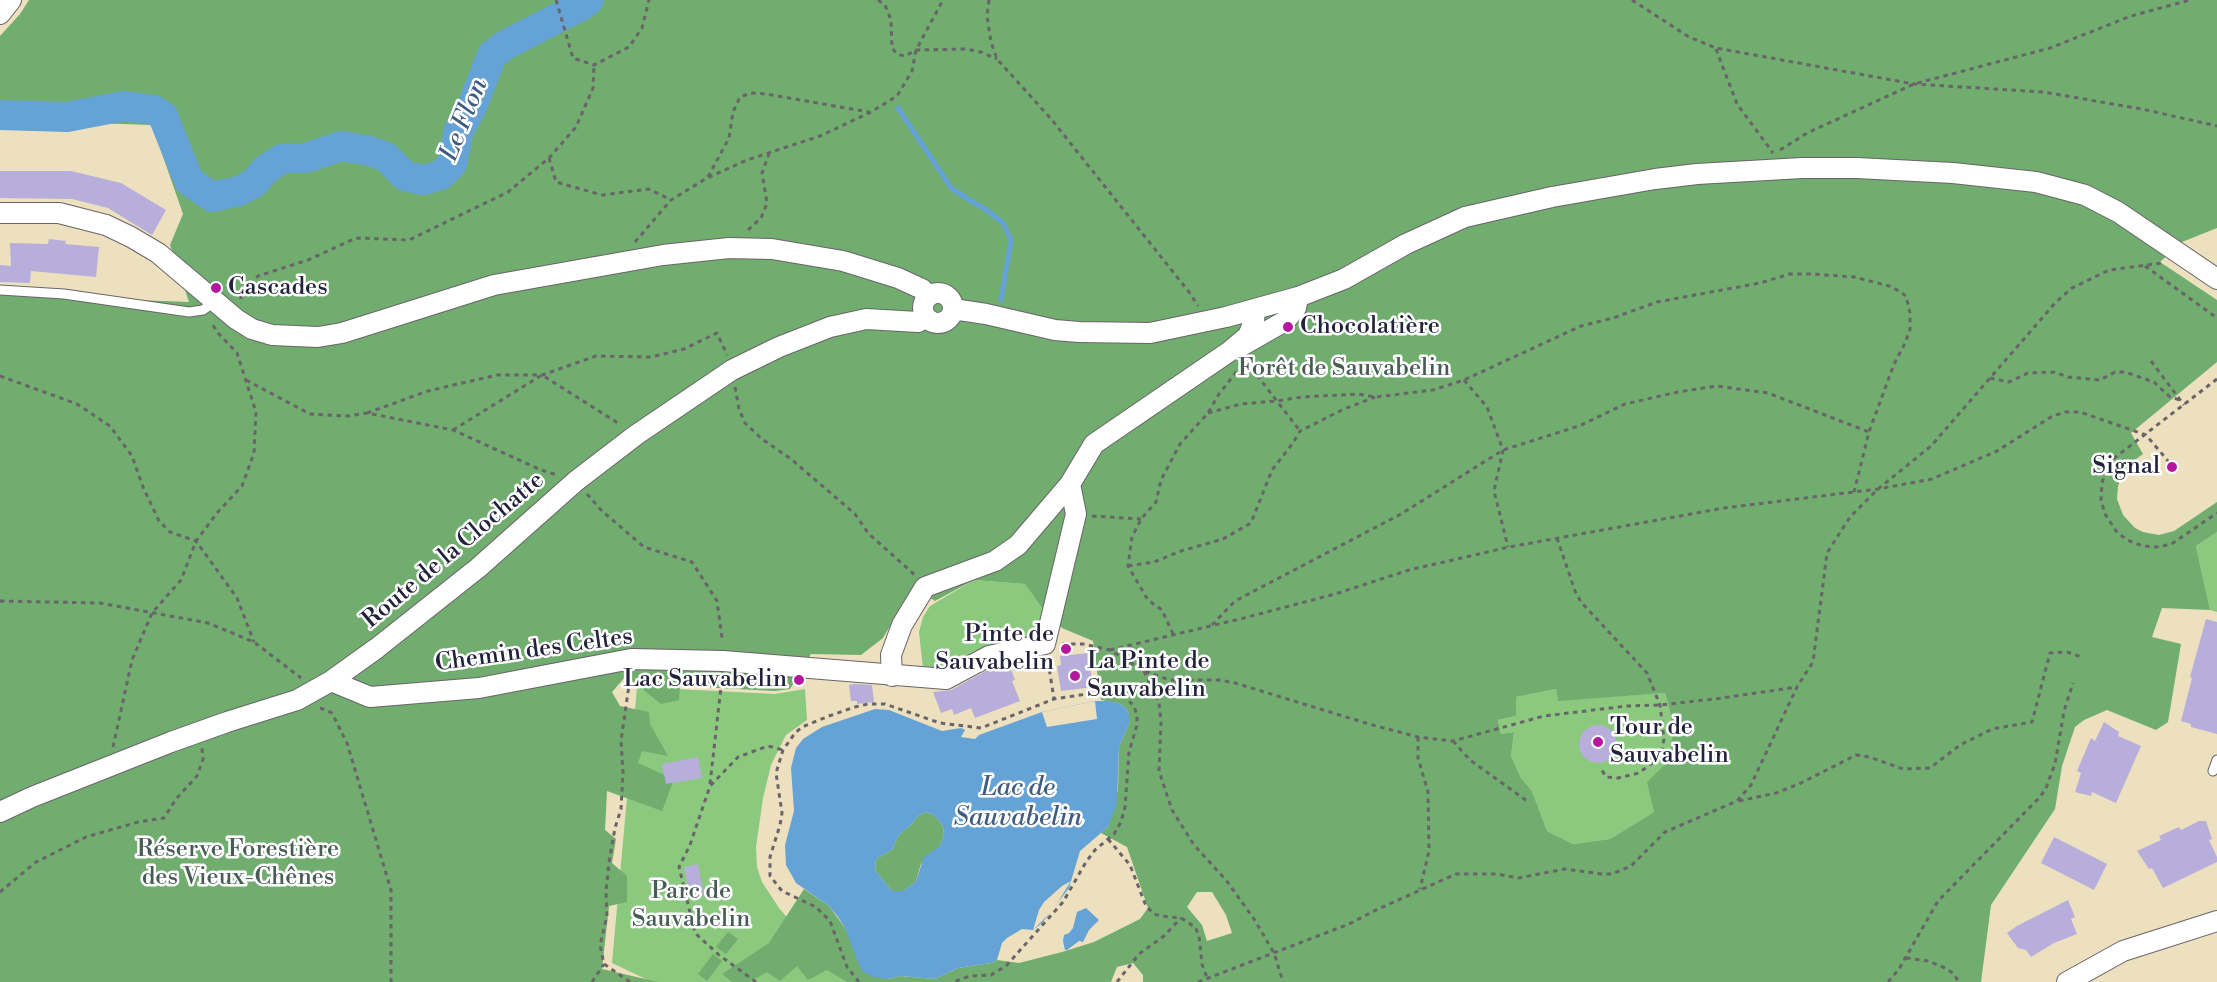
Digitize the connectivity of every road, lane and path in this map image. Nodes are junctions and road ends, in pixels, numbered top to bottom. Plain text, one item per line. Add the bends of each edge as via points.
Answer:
1 (11, 0) edge
2 (556, 0) edge
3 (650, 0) edge
4 (878, 0) edge
5 (943, 0) edge
6 (988, 0) edge
7 (1632, 0) edge
8 (2190, 0) edge
9 (0, 14) edge
10 (1716, 48) junction
11 (916, 50) junction
12 (997, 59) junction
13 (594, 65) junction
14 (1914, 84) junction
15 (871, 112) junction
16 (2217, 126) edge
17 (769, 154) junction
18 (549, 158) junction
19 (707, 178) junction
20 (671, 201) junction
21 (0, 213) edge
22 (742, 234) dead end
23 (634, 243) dead end
24 (2187, 259) junction
25 (2144, 265) junction
26 (2217, 279) edge
27 (0, 290) edge
28 (928, 296) junction
29 (1298, 297) junction
30 (208, 306) junction
31 (239, 306) dead end
32 (953, 309) junction
33 (1255, 309) junction
34 (926, 317) junction
35 (2217, 318) edge
36 (1204, 321) junction
37 (1233, 356) junction
38 (2151, 361) dead end
39 (0, 376) edge
40 (1990, 378) junction
41 (2217, 379) edge
42 (246, 380) junction
43 (1464, 380) junction
44 (1376, 397) junction
45 (2180, 400) junction
46 (1278, 402) junction
47 (2184, 405) junction
48 (1208, 413) junction
49 (453, 430) junction
50 (1300, 431) junction
51 (1869, 432) junction
52 (636, 435) junction
53 (2146, 435) junction
54 (1503, 450) junction
55 (2168, 461) dead end
56 (576, 482) junction
57 (1070, 484) junction
58 (1878, 489) junction
59 (1854, 492) junction
60 (2217, 513) edge
61 (1076, 514) junction
62 (1141, 519) junction
63 (1557, 538) junction
64 (196, 541) junction
65 (1509, 547) junction
66 (1128, 566) junction
67 (0, 601) edge
68 (152, 613) junction
69 (1211, 626) junction
70 (1173, 634) junction
71 (722, 638) dead end
72 (254, 642) junction
73 (1046, 644) junction
74 (1110, 650) junction
75 (2082, 657) dead end
76 (1144, 670) junction
77 (631, 673) dead end
78 (723, 675) dead end
79 (892, 676) junction
80 (305, 681) dead end
81 (331, 681) junction
82 (2073, 683) dead end
83 (1797, 687) junction
84 (1054, 699) junction
85 (1660, 705) junction
86 (318, 707) dead end
87 (1418, 737) junction
88 (1453, 741) junction
89 (201, 743) dead end
90 (783, 750) junction
91 (2217, 760) edge
92 (110, 766) junction
93 (1600, 767) dead end
94 (2213, 771) dead end
95 (710, 786) junction
96 (1527, 801) dead end
97 (1737, 801) junction
98 (0, 812) edge
99 (1108, 839) junction
100 (1420, 889) junction
101 (0, 892) edge
102 (1181, 918) junction
103 (2217, 921) edge
104 (1275, 954) junction
105 (1905, 958) junction
106 (604, 964) junction
107 (1206, 978) junction
108 (391, 982) edge
109 (592, 982) edge
110 (630, 982) edge
111 (756, 982) edge
112 (859, 982) edge
113 (953, 982) edge
114 (1117, 982) edge
115 (1198, 982) edge
116 (1283, 982) edge
117 (1888, 982) edge
118 (1959, 982) edge
119 (2067, 982) edge

1 - 9 street
2 - 13 path via 573,58
3 - 13 path via 642,28 629,47
4 - 11 path via 885,5 891,20 892,48 905,56
5 - 11 path
6 - 12 path via 987,16
7 - 10 path via 1689,37
8 - 14 path via 2131,16 2050,48
10 - 14 path
10 - 14 path via 1737,104 1774,154 1807,132
11 - 12 path via 966,50
11 - 15 path via 912,70 897,96
12 - 36 path via 1052,120 1190,292
13 - 18 path via 593,88 576,127
14 - 16 path via 2043,92
15 - 17 path
15 - 19 path via 766,94 740,97 729,138
17 - 19 path
17 - 22 path via 762,173 767,203 761,218
18 - 20 path via 556,182 602,195 649,189
18 - 31 path via 508,192 409,240 356,238 308,260 258,276 242,295
19 - 20 path
20 - 23 path
21 - 30 street via 59,213 106,225 158,253
24 - 25 path
24 - 26 street
24 - 29 street via 2085,195 2036,182 1857,168 1745,170 1604,188 1465,217 1344,279
25 - 35 path
25 - 40 path via 2109,270 2072,288
27 - 30 lane via 64,294 189,312
28 - 30 street via 898,278 843,261 772,249 729,248 663,255 494,285 318,337 272,335
28 - 32 street via 945,294
28 - 34 street via 922,309
29 - 33 street
29 - 37 street via 1296,308 1285,321
30 - 42 path via 218,333 237,353
32 - 34 street via 942,322
32 - 36 street via 1079,332 1150,333
33 - 36 street
33 - 37 street via 1248,336
34 - 52 street, Route de la Clochatte via 918,322 866,319 830,327 732,370
37 - 46 path
37 - 48 path
37 - 57 street via 1094,444
38 - 45 path
39 - 64 path via 77,405 110,426 132,456 159,521 170,532
40 - 45 path via 2009,382 2028,373 2054,372 2100,380 2115,372 2126,372 2154,382 2170,398
40 - 58 path via 1931,446
41 - 47 path
42 - 49 path via 310,414 367,413
42 - 64 path via 256,412 254,453 242,486
43 - 44 path via 1433,390
43 - 51 path via 1581,326 1657,302 1790,274 1854,277 1899,291 1906,296 1910,314 1910,330
43 - 54 path via 1487,406
44 - 46 path via 1358,394
44 - 50 path
45 - 47 path
46 - 48 path via 1241,404
46 - 50 path
47 - 53 path
48 - 62 path via 1180,444 1161,480 1156,502
49 - 52 path via 542,375
49 - 56 path
50 - 66 path via 1272,470 1251,523 1223,539 1154,562
51 - 54 path via 1768,393 1717,386 1625,404 1579,426
51 - 59 path
52 - 56 street, Route de la Clochatte
53 - 55 path
53 - 58 path via 2080,412 2065,412 1997,451 1932,480
53 - 60 path via 2113,459 2102,483 2104,514 2116,531 2143,546 2160,547 2173,543
54 - 65 path via 1494,491
54 - 69 path via 1401,514 1235,601
56 - 71 path via 644,547 692,562 717,601
56 - 81 street, Route de la Clochatte via 478,568
57 - 61 street
57 - 79 street via 1018,545 995,561 925,587 891,655
58 - 59 path
58 - 83 path via 1850,517 1827,553 1812,662
59 - 63 path via 1713,510
61 - 62 path
61 - 73 street
62 - 66 path via 1132,537
63 - 65 path
63 - 85 path via 1581,602 1647,673
64 - 68 path via 181,580
64 - 72 path via 237,598
65 - 69 path via 1409,570
66 - 70 path via 1148,600 1162,610
67 - 68 path via 100,603
68 - 72 path via 207,623
68 - 92 path via 132,660
69 - 70 path
70 - 74 path
72 - 80 path
73 - 74 path via 1083,644
73 - 79 street, Chemin des Celtes via 989,656 946,679
73 - 84 path
74 - 76 path
75 - 97 path via 2067,652 2050,653 2032,722 1992,729 1960,745 1930,768 1903,769 1856,755 1776,793
76 - 87 path via 1170,680 1219,680 1253,687
76 - 104 path via 1159,703 1159,771 1172,810 1194,845 1226,880
77 - 106 path via 621,741 621,809 609,862 607,916 600,945
78 - 95 path
79 - 81 street, Chemin des Celtes via 723,661 631,659 479,688 370,697
81 - 92 street, Route de la Clochatte via 297,700
82 - 105 path via 2046,788 1938,901
83 - 85 path
83 - 97 path via 1751,786
84 - 90 path via 981,728 940,723 885,704 855,707 802,727
84 - 99 path via 1114,692 1134,706 1137,725 1127,763 1125,807 1121,822
85 - 88 path via 1544,716
85 - 93 path via 1664,739 1661,753 1652,763 1618,778 1606,777
86 - 108 path via 332,713 347,743 391,890
87 - 88 path
87 - 100 path via 1418,758 1428,792 1429,851
88 - 96 path via 1470,760
89 - 101 path via 203,759 197,776 164,818 86,837 36,861
90 - 95 path via 768,746 738,757
90 - 112 path via 776,773 782,813 770,857 770,876 782,891 816,907 830,921 847,967
91 - 94 lane
92 - 98 street, Route de la Clochatte
95 - 111 path via 679,867 689,914 699,939
97 - 100 path via 1665,832 1631,866 1612,873 1565,869 1518,878 1456,874
99 - 102 path via 1130,865 1146,906 1154,914
99 - 113 path via 1086,862 1063,902 1006,966 991,975
100 - 104 path
102 - 107 path via 1190,921 1199,936
102 - 114 path via 1138,954
103 - 119 street via 2123,951
104 - 107 path
104 - 116 path
105 - 117 path
105 - 118 path via 1943,967
106 - 109 path
106 - 110 path
107 - 115 path

